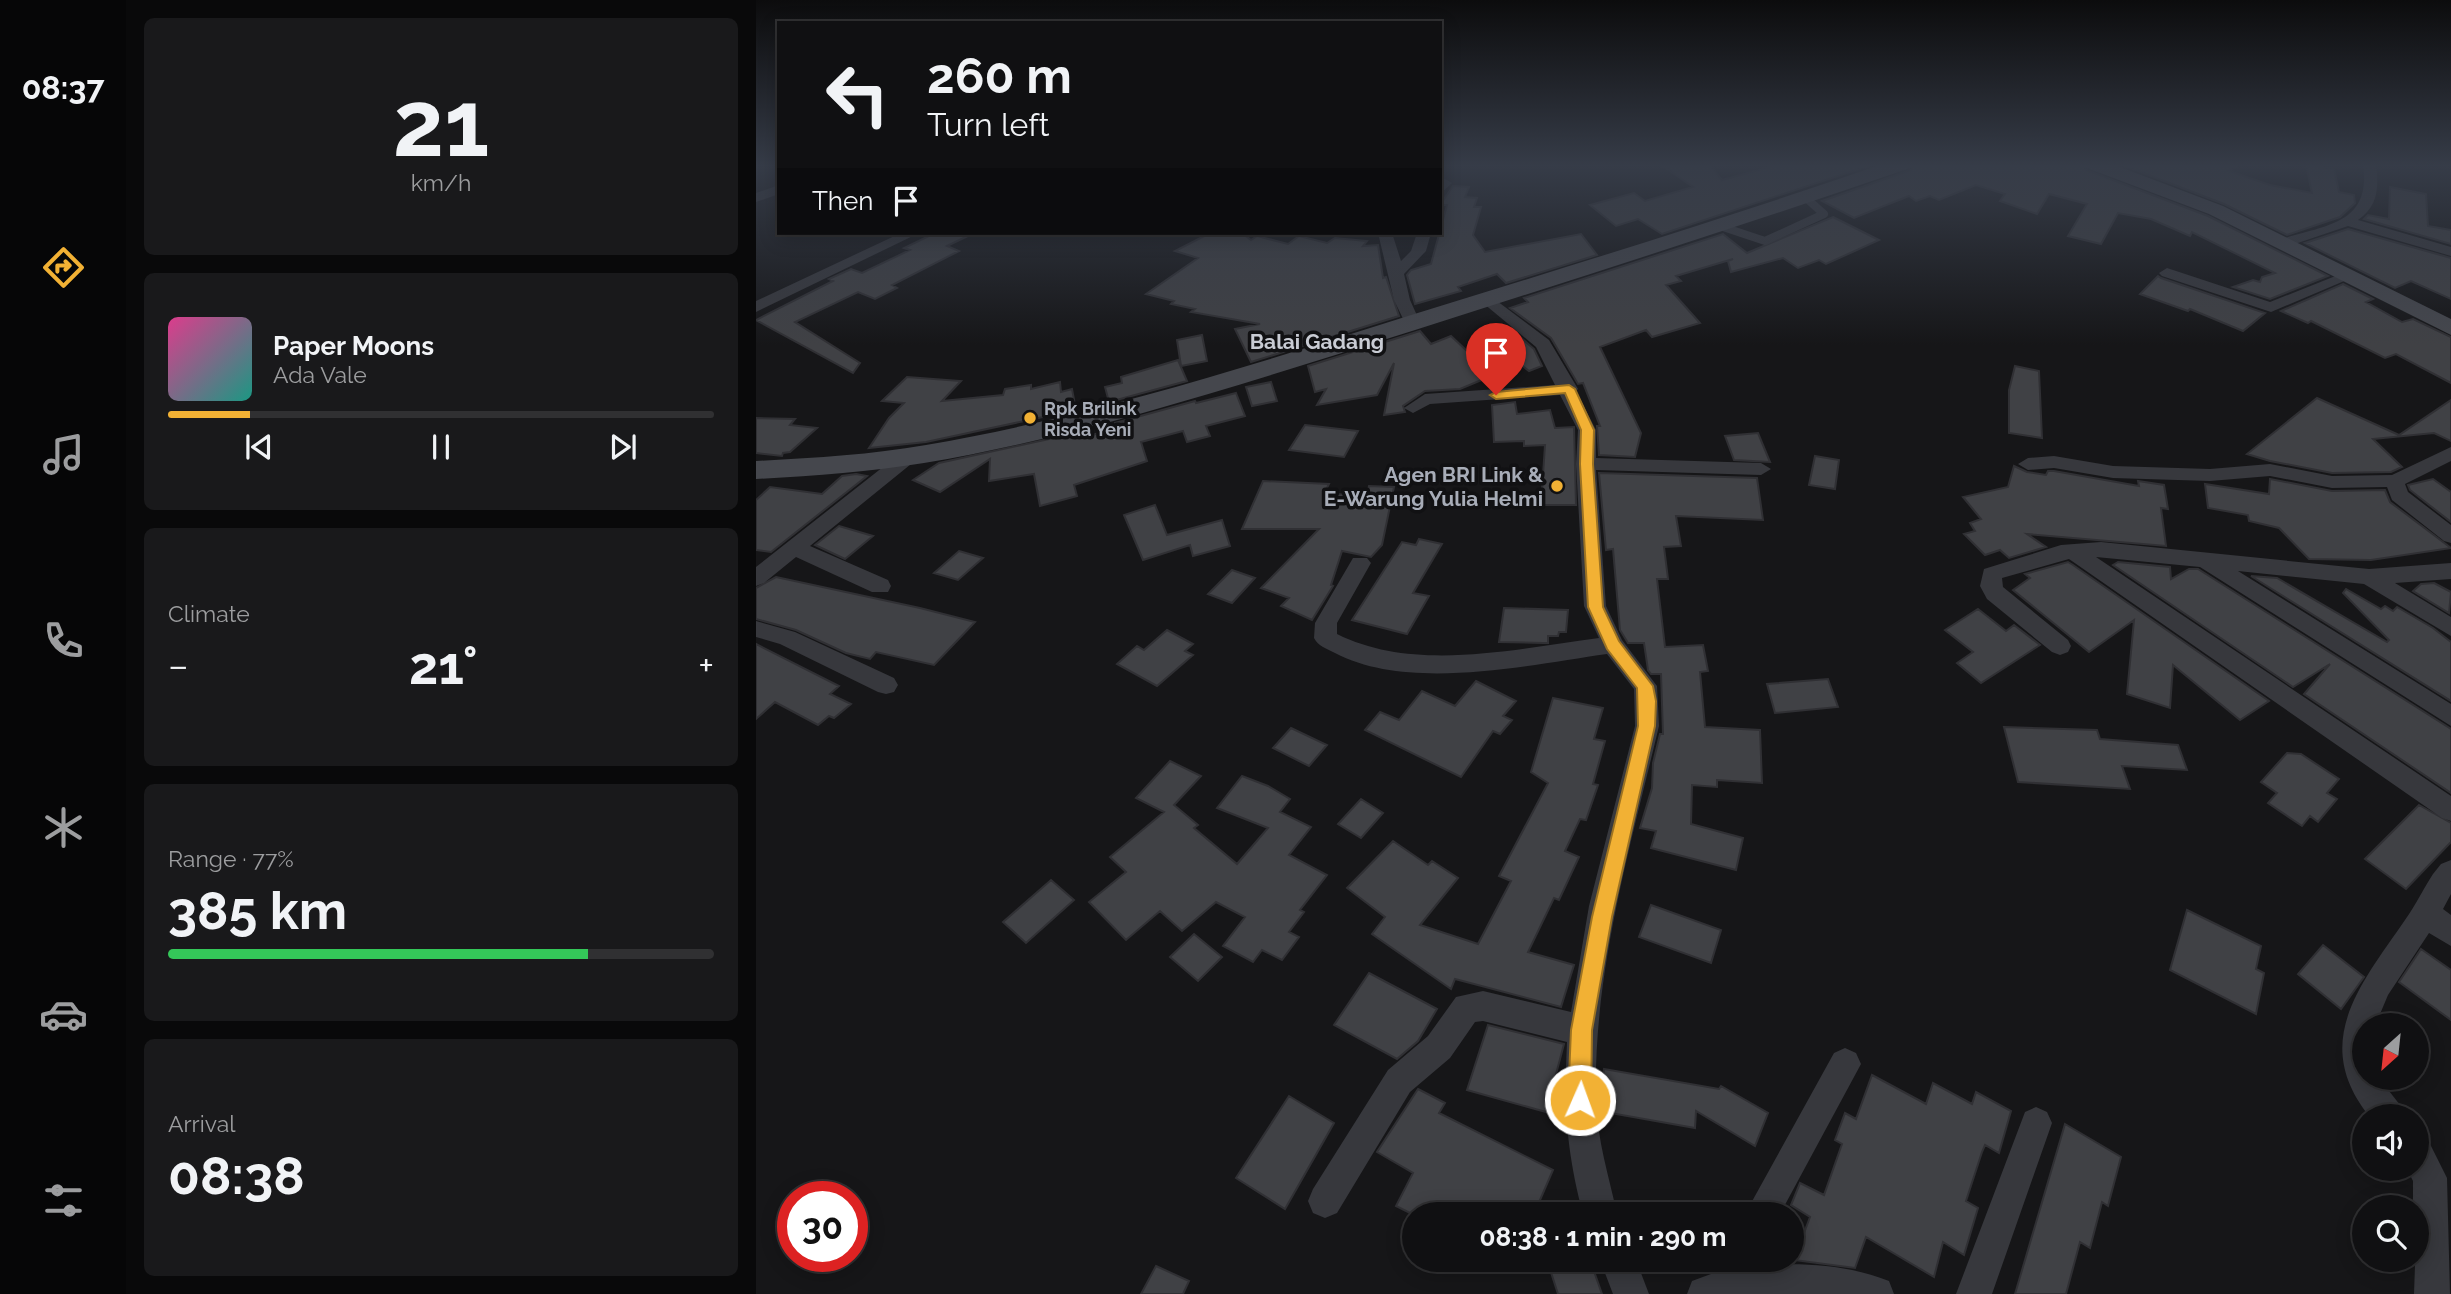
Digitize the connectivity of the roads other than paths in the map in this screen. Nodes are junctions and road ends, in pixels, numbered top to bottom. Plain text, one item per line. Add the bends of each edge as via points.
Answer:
1 (1725, 224) edge
2 (2244, 224) edge
3 (2341, 224) edge
4 (2356, 224) edge
5 (908, 235) edge
6 (1386, 235) edge
7 (1424, 235) edge
8 (2284, 243) junction
9 (2451, 251) edge
10 (1396, 273) junction
11 (2167, 273) dead end
12 (2348, 276) junction
13 (1489, 300) junction
14 (756, 307) edge
15 (1412, 322) junction
16 (2451, 328) edge
17 (1569, 389) junction
18 (1413, 408) dead end
19 (2451, 453) edge
20 (909, 456) junction
21 (1586, 464) junction
22 (2028, 464) dead end
23 (1761, 469) dead end
24 (756, 470) edge
25 (2395, 481) junction
26 (2451, 536) edge
27 (795, 548) junction
28 (2074, 552) junction
29 (2202, 559) junction
30 (1360, 563) dead end
31 (2451, 571) edge
32 (2369, 577) junction
33 (756, 578) edge
34 (880, 586) dead end
35 (2451, 628) edge
36 (756, 629) edge
37 (1613, 645) junction
38 (2060, 646) dead end
39 (886, 685) dead end
40 (2451, 716) edge
41 (2451, 810) edge
42 (2451, 873) edge
43 (2426, 913) junction
44 (2451, 932) edge
45 (1582, 1030) junction
46 (1845, 1064) dead end
47 (2380, 1104) edge
48 (2036, 1123) dead end
49 (2429, 1176) edge
50 (1325, 1201) dead end
51 (1596, 1202) edge
52 (1769, 1202) edge
53 (1623, 1272) edge
54 (1722, 1281) edge
55 (1631, 1294) edge
56 (1876, 1294) edge
57 (1973, 1294) edge
58 (2432, 1294) edge

1 - 13 street
2 - 8 street
3 - 8 street
4 - 9 street
5 - 14 street
6 - 10 street
7 - 10 street via 1413,260
8 - 12 street
10 - 15 street via 1398,296
11 - 12 street via 2271,307
12 - 16 street
13 - 15 street
13 - 17 street via 1544,344
15 - 20 street via 1193,392 1064,425
17 - 18 street via 1425,400
17 - 21 street via 1587,430
19 - 25 street
20 - 24 street
20 - 27 street
21 - 23 street
21 - 37 street via 1595,607
22 - 25 street via 2054,461 2113,472 2210,475 2270,470 2332,482
25 - 26 street via 2399,495
27 - 33 street
27 - 34 street
28 - 29 street via 2142,551
28 - 38 street via 2060,552 1993,575 1991,580 1995,593
28 - 41 street
29 - 32 street
29 - 40 street
30 - 37 street via 1326,623 1325,638 1335,645 1390,661 1434,663
31 - 32 street
32 - 35 street
36 - 39 street via 787,638
37 - 45 street via 1645,686 1647,726 1602,917
42 - 43 street via 2437,887
43 - 44 street
43 - 47 street via 2367,1004 2360,1028 2358,1067
45 - 50 street via 1483,1006 1467,1008 1439,1047 1399,1081
45 - 51 street via 1579,1124
46 - 52 street
48 - 57 street
49 - 58 street
53 - 55 street
54 - 56 street via 1833,1283

